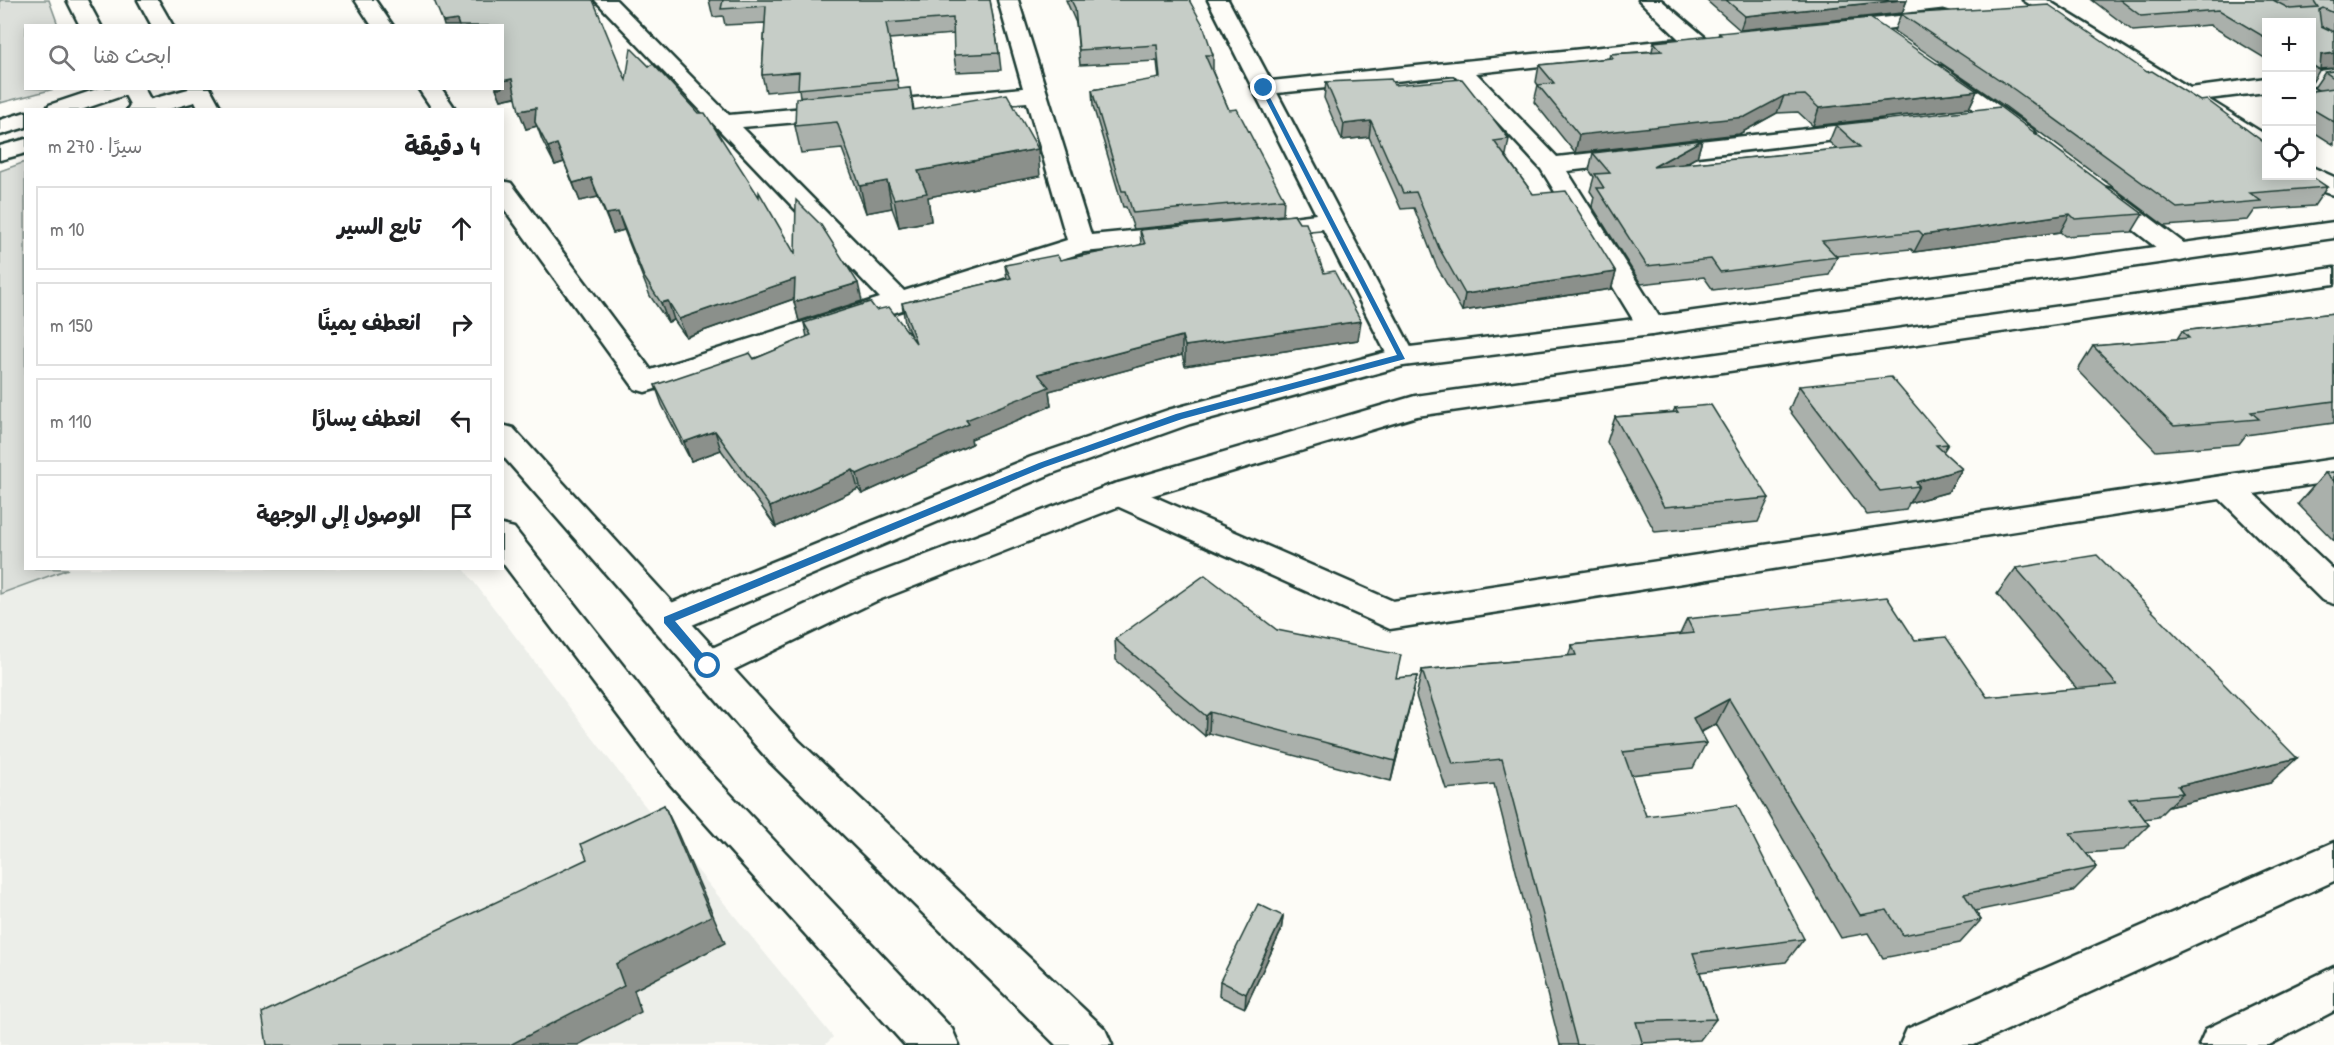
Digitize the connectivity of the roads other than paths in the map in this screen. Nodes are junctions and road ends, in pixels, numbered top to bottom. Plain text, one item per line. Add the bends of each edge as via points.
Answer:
1 (77, 0) edge
2 (148, 0) edge
3 (364, 0) edge
4 (605, 0) edge
5 (1008, 0) edge
6 (1218, 0) edge
7 (1649, 0) edge
8 (2032, 5) edge
9 (1961, 15) edge
10 (90, 24) edge
11 (162, 24) edge
12 (382, 24) edge
13 (1868, 25) junction
14 (1810, 31) edge
15 (1719, 41) edge
16 (1696, 43) junction
17 (1460, 68) junction
18 (2334, 76) edge
19 (2316, 78) edge
20 (2262, 86) edge
21 (1264, 88) junction
22 (118, 90) edge
23 (430, 90) edge
24 (1036, 94) junction
25 (2189, 95) junction
26 (204, 97) edge
27 (140, 104) edge
28 (63, 108) edge
29 (444, 108) edge
30 (1997, 114) junction
31 (1962, 118) edge
32 (24, 121) edge
33 (724, 122) junction
34 (1903, 125) edge
35 (0, 128) edge
36 (2262, 142) edge
37 (24, 147) edge
38 (2043, 149) edge
39 (0, 153) edge
40 (1551, 165) junction
41 (2316, 177) edge
42 (2089, 183) edge
43 (2334, 188) edge
44 (504, 191) edge
45 (1332, 220) junction
46 (2334, 230) edge
47 (1082, 244) junction
48 (2180, 252) junction
49 (2334, 276) edge
50 (899, 302) junction
51 (1651, 326) junction
52 (1402, 357) junction
53 (504, 437) edge
54 (2334, 470) edge
55 (2227, 487) junction
56 (1119, 494) junction
57 (504, 540) edge
58 (2334, 591) edge
59 (667, 620) junction
60 (708, 666) junction
61 (2334, 861) edge
62 (2327, 1000) edge
63 (930, 1043) edge
64 (1089, 1045) edge
65 (1923, 1045) edge
66 (2222, 1045) edge

1 - 10 street
2 - 11 street
3 - 12 street
4 - 33 street
5 - 24 street
6 - 21 street
7 - 16 street
8 - 25 street
9 - 13 street
13 - 14 street
13 - 30 street
15 - 16 street
16 - 17 street
17 - 21 street
17 - 40 street
18 - 19 street
20 - 25 street
21 - 45 street
22 - 28 street
23 - 29 street
24 - 33 street
24 - 47 street
25 - 36 street
26 - 27 street
30 - 31 street
30 - 38 street
32 - 35 street
33 - 50 street
34 - 40 street
37 - 39 street
40 - 51 street
41 - 43 street
42 - 48 street
44 - 50 street via 645,382
45 - 47 street
45 - 52 street
46 - 48 street
47 - 50 street
48 - 51 street
49 - 56 street via 1415,406
51 - 52 street
52 - 59 street via 1179,417 1042,465
53 - 59 street
54 - 55 street
55 - 56 street via 1389,615
55 - 58 street
56 - 60 street via 864,592
57 - 63 street via 684,772
59 - 60 street
60 - 64 street via 784,752
61 - 65 street
62 - 66 street

